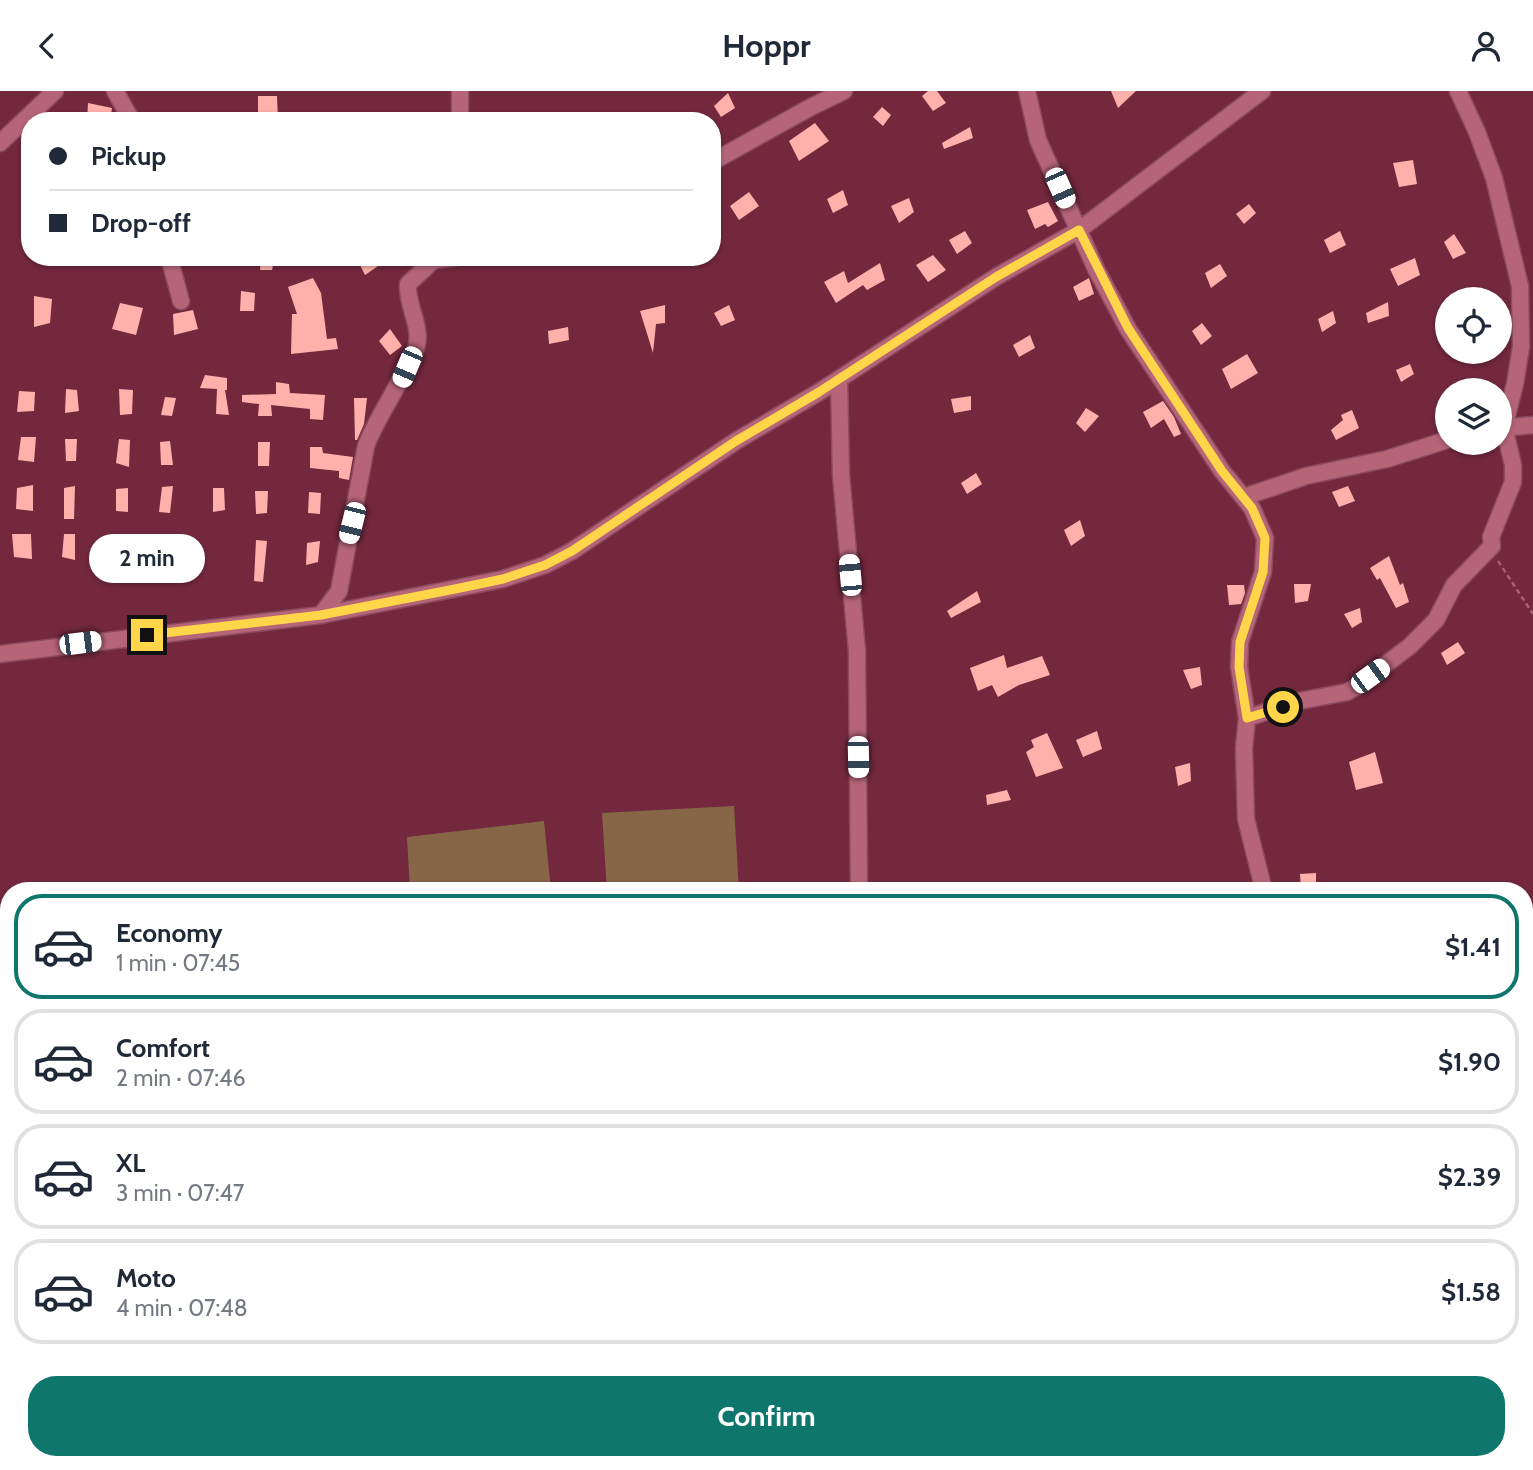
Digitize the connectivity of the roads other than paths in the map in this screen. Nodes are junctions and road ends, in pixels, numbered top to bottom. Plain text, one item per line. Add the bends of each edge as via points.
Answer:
1 (55, 91) edge
2 (115, 91) edge
3 (460, 91) edge
4 (844, 91) edge
5 (1027, 91) edge
6 (1262, 91) edge
7 (1458, 91) edge
8 (33, 112) edge
9 (127, 112) edge
10 (460, 112) edge
11 (21, 123) edge
12 (0, 143) edge
13 (721, 157) edge
14 (1079, 230) junction
15 (171, 266) edge
16 (427, 266) edge
17 (181, 302) dead end
18 (839, 379) junction
19 (1512, 397) edge
20 (1533, 425) edge
21 (1512, 427) edge
22 (1435, 444) edge
23 (1510, 455) edge
24 (1244, 497) junction
25 (321, 615) junction
26 (0, 654) edge
27 (1247, 718) junction
28 (859, 882) edge
29 (1262, 882) edge

1 - 8 street
2 - 9 street
3 - 10 street
4 - 13 street
5 - 14 street via 1038,140
6 - 14 street
7 - 19 street via 1494,178 1520,286 1521,347
11 - 12 street
14 - 18 street via 996,277
14 - 24 street via 1128,328
15 - 17 street
16 - 25 street via 408,284 416,348 368,439 338,591
18 - 25 street via 545,565 503,579
18 - 28 street via 841,475 857,651
20 - 21 street
22 - 24 street
23 - 27 street via 1513,482 1491,537 1492,546 1454,585 1436,620 1410,646 1347,692
24 - 27 street via 1265,538 1263,572 1240,642
25 - 26 street
27 - 29 street via 1245,819

